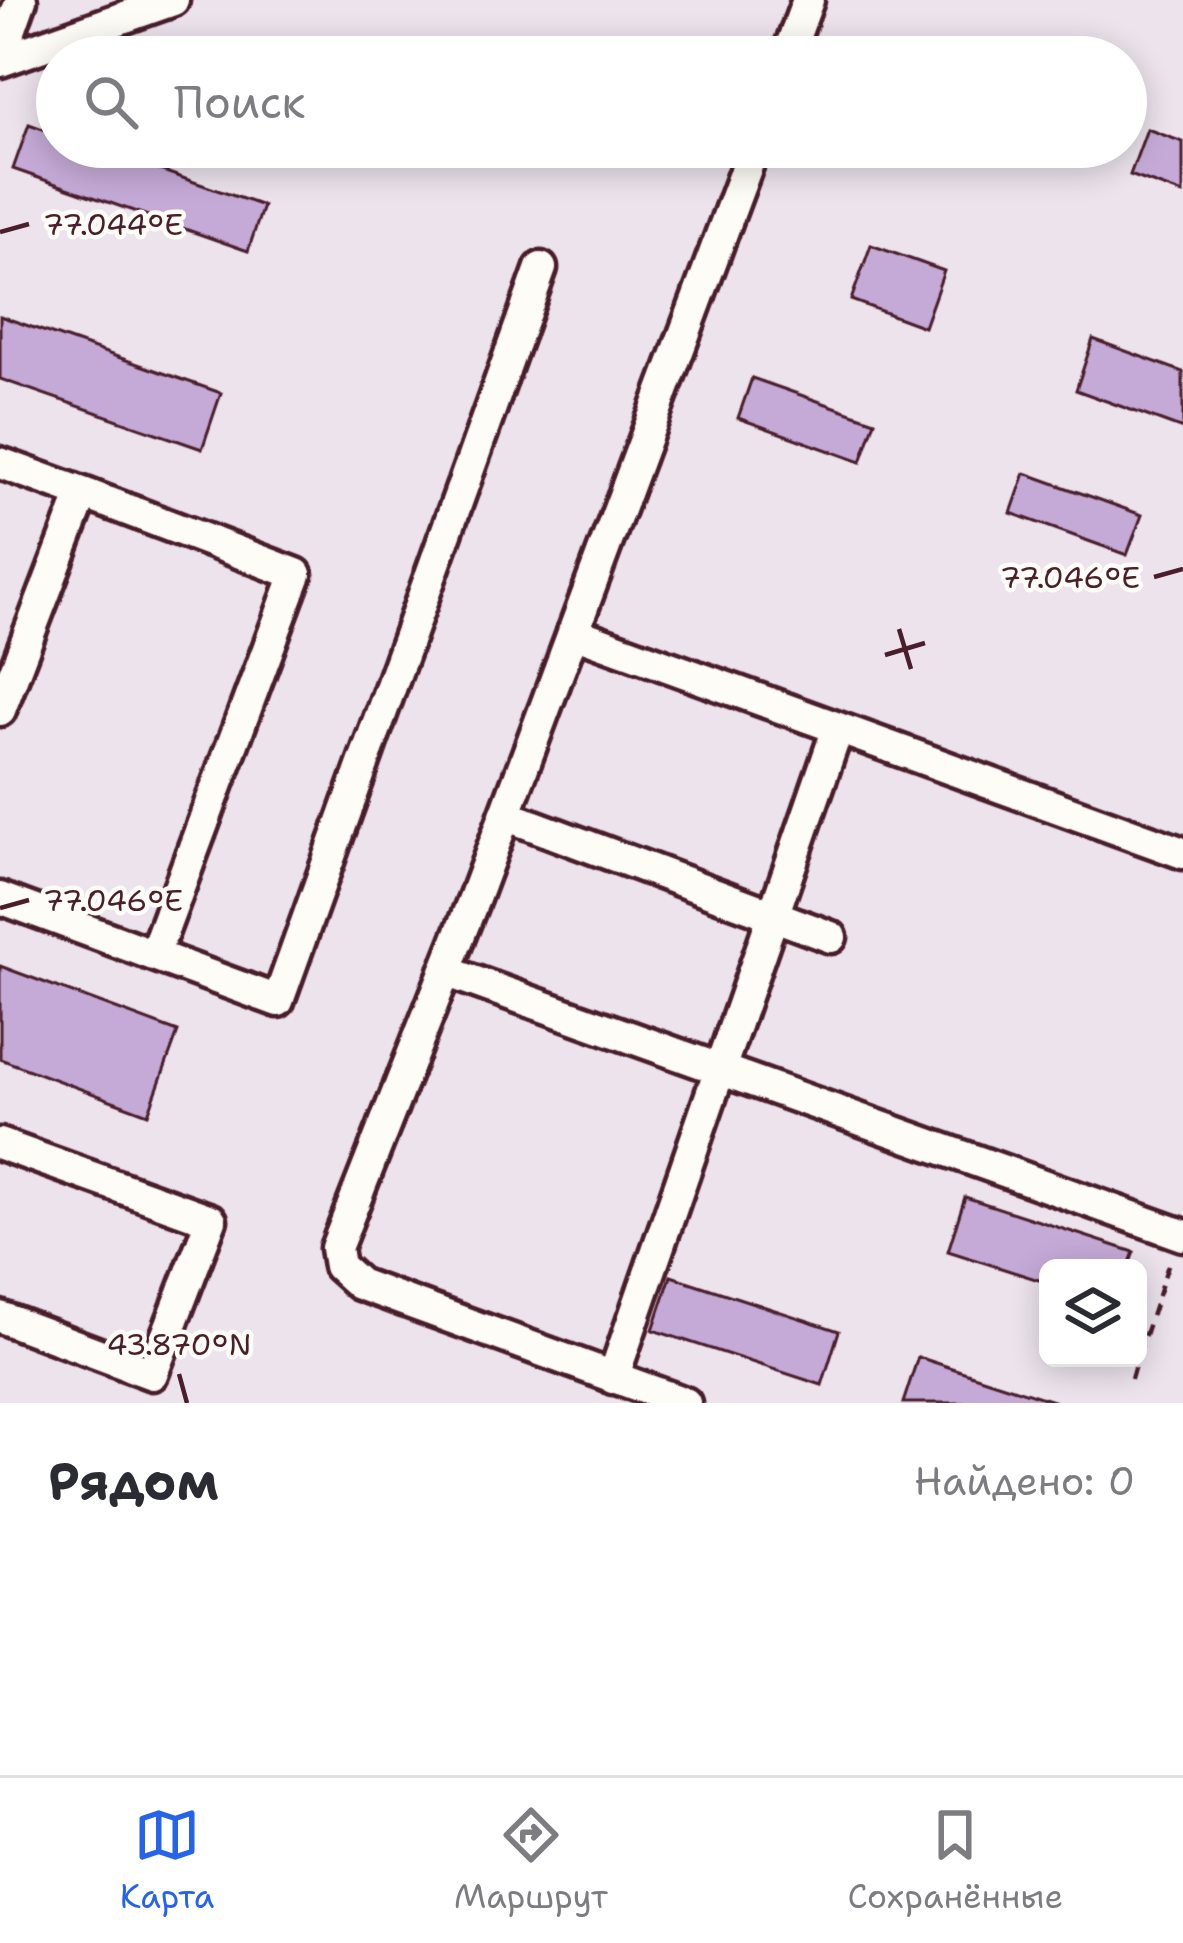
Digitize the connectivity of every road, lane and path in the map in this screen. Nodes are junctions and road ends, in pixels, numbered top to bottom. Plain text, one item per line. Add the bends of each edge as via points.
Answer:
1 (21, 0) edge
2 (173, 0) edge
3 (808, 0) edge
4 (69, 36) edge
5 (795, 36) edge
6 (36, 48) edge
7 (0, 60) edge
8 (746, 168) edge
9 (541, 268) dead end
10 (0, 463) edge
11 (82, 493) junction
12 (573, 632) junction
13 (0, 710) edge
14 (838, 728) junction
15 (505, 815) junction
16 (1183, 853) edge
17 (0, 898) edge
18 (772, 918) junction
19 (831, 937) dead end
20 (154, 955) junction
21 (446, 971) junction
22 (719, 1072) junction
23 (0, 1144) edge
24 (1181, 1234) edge
25 (0, 1317) edge
26 (1147, 1331) edge
27 (1135, 1367) edge
28 (613, 1378) junction
29 (1131, 1378) dead end
30 (685, 1403) edge

1 - 7 lane
2 - 4 lane
3 - 5 lane
6 - 7 lane
8 - 12 lane
9 - 20 lane via 278,1001
10 - 11 lane
11 - 13 lane
11 - 20 lane via 296,574
12 - 14 lane
12 - 15 lane
14 - 16 lane
14 - 18 lane
15 - 18 lane
15 - 21 lane
17 - 20 lane
18 - 19 lane
18 - 22 lane
21 - 22 lane
21 - 28 lane via 336,1247 339,1266 359,1284
22 - 24 lane
22 - 28 lane
23 - 25 lane via 211,1220 152,1374
24 - 26 path
27 - 29 path
28 - 30 lane

